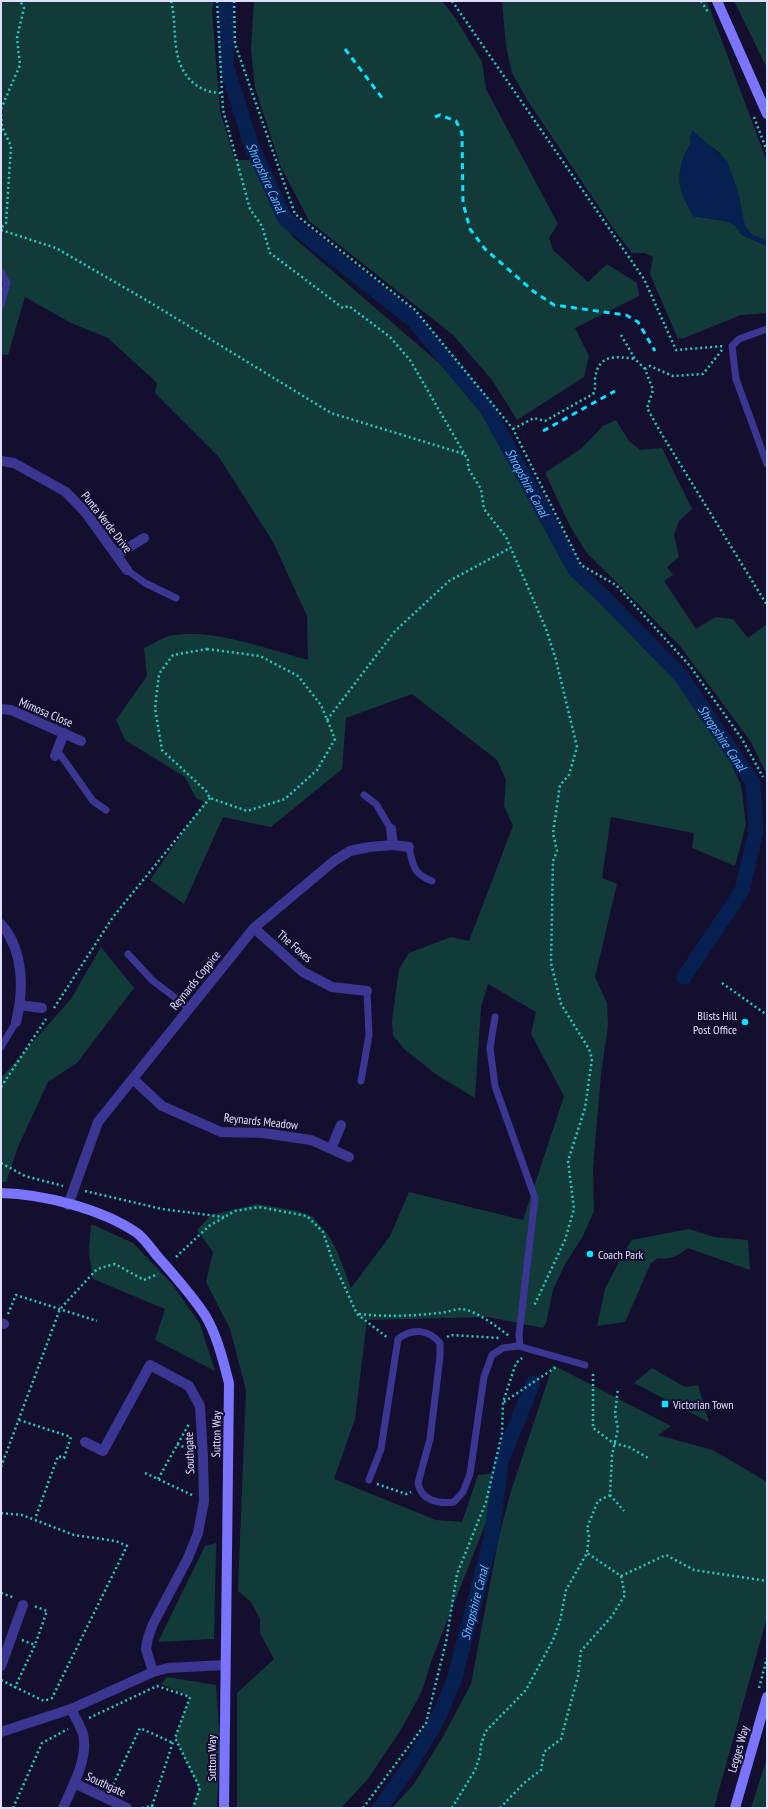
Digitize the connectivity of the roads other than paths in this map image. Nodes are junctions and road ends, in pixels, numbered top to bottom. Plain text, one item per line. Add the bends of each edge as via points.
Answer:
1 (717, 1) edge
2 (767, 114) edge
3 (1, 272) edge
4 (1, 305) edge
5 (767, 329) edge
6 (1, 461) edge
7 (767, 464) edge
8 (144, 538) dead end
9 (116, 555) junction
10 (127, 570) joint
11 (176, 598) dead end
12 (1, 709) edge
13 (64, 733) junction
14 (81, 741) dead end
15 (56, 753) joint
16 (364, 795) dead end
17 (106, 810) dead end
18 (391, 829) joint
19 (393, 845) junction
20 (409, 847) joint
21 (432, 881) dead end
22 (1, 924) edge
23 (254, 928) junction
24 (128, 954) dead end
25 (367, 991) joint
26 (20, 1005) junction
27 (189, 1008) junction
28 (48, 1012) road end
29 (495, 1017) dead end
30 (16, 1022) joint
31 (1, 1047) edge
32 (133, 1079) junction
33 (361, 1081) dead end
34 (341, 1125) dead end
35 (331, 1150) junction
36 (349, 1158) dead end
37 (1, 1193) edge
38 (68, 1205) junction
39 (520, 1347) junction
40 (586, 1365) dead end
41 (85, 1442) dead end
42 (371, 1481) road end
43 (24, 1603) road end
44 (225, 1665) junction
45 (1, 1666) edge
46 (153, 1672) junction
47 (767, 1697) edge
48 (71, 1709) junction
49 (1, 1732) edge
50 (74, 1783) junction
51 (63, 1808) edge
52 (127, 1808) edge
53 (224, 1808) edge
54 (735, 1808) edge

1 - 2 street
3 - 4 lane via 7,283
5 - 7 lane via 739,339 732,346 736,379
6 - 9 street, Punta Verde Drive via 14,463 66,492 86,513
8 - 9 street
9 - 10 street, Punta Verde Drive
10 - 11 lane via 145,583
12 - 13 street, Mimosa Close via 11,710
13 - 14 street, Mimosa Close
13 - 15 street
15 - 17 lane via 93,801
16 - 18 lane via 376,804
18 - 19 street
19 - 20 street, Reynards Coppice
19 - 23 street, Reynards Coppice via 350,851 334,861
20 - 21 lane via 416,872
22 - 26 street via 11,938 16,952 21,988
23 - 25 street, The Foxes via 303,972 332,987
23 - 27 street, Reynards Coppice
24 - 27 lane via 153,981
25 - 33 lane via 369,1035
26 - 28 street
26 - 30 street
27 - 32 street, Reynards Coppice
29 - 39 lane via 490,1048 494,1086 535,1198 519,1335
30 - 31 lane
32 - 35 street, Reynards Meadow via 162,1106 221,1132 263,1133 311,1140
32 - 38 street, Reynards Coppice via 98,1122
34 - 35 street
35 - 36 street, Reynards Meadow
37 - 38 street, Sutton Way via 24,1194
38 - 44 street, Sutton Way via 103,1215 137,1234 176,1277 205,1316 222,1353 229,1383
39 - 40 lane
39 - 42 lane via 503,1348 492,1355 484,1377 470,1474 463,1492 454,1502 440,1504 424,1495 418,1483 430,1439 440,1343 433,1335 420,1331 407,1333 398,1340 381,1450
41 - 46 street, Southgate via 104,1451 150,1364 189,1386 200,1406 204,1501 198,1533 188,1558 148,1638 146,1648
43 - 45 street
44 - 46 street via 168,1668
44 - 53 street, Sutton Way
46 - 48 street
47 - 54 street, Legges Way
48 - 49 street
48 - 50 street, Southgate via 83,1735 84,1747
50 - 51 street, Southgate
50 - 52 street, Southgate

